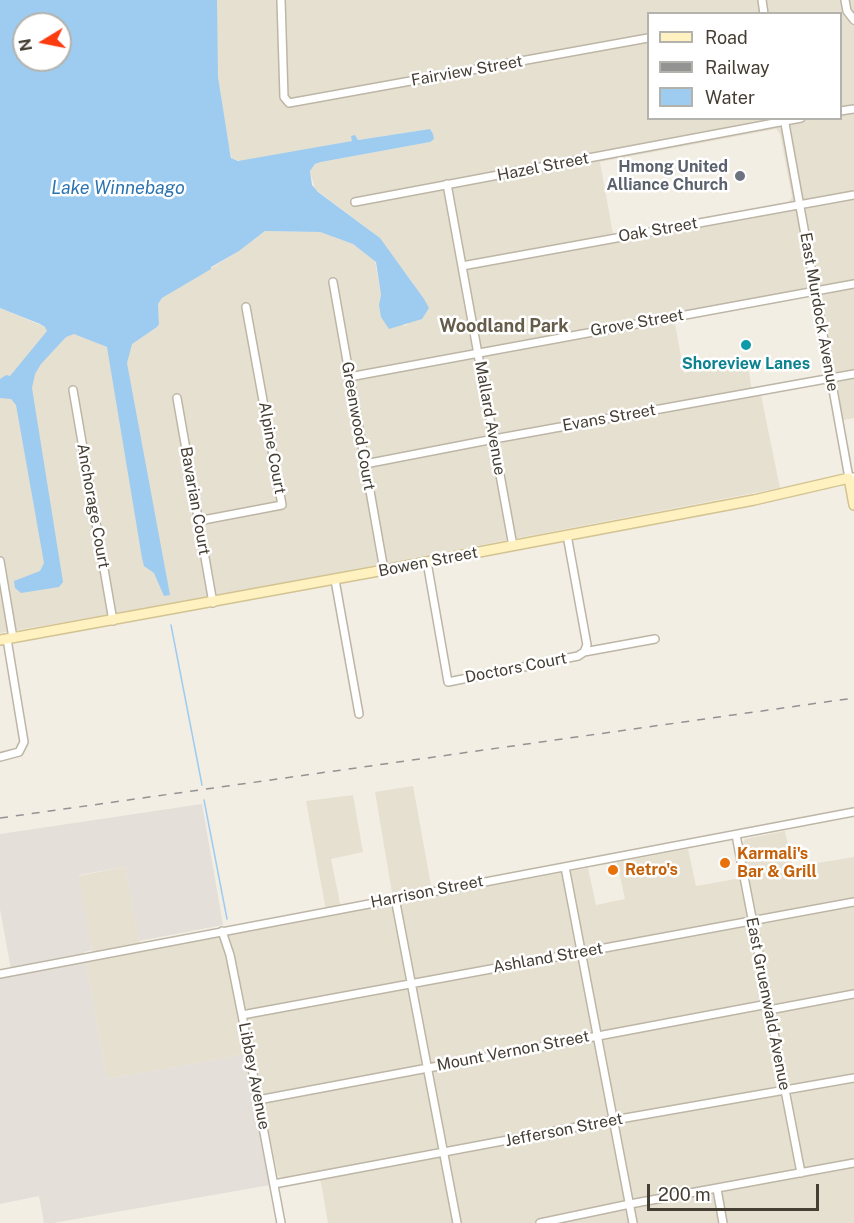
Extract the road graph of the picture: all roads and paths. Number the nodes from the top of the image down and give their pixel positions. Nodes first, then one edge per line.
1 (281, 0) edge
2 (844, 0) edge
3 (854, 20) edge
4 (647, 38) edge
5 (784, 120) edge
6 (447, 184) junction
7 (854, 195) edge
8 (355, 202) dead end
9 (800, 205) junction
10 (462, 266) junction
11 (333, 282) dead end
12 (854, 284) edge
13 (815, 291) junction
14 (246, 307) dead end
15 (478, 352) junction
16 (854, 374) edge
17 (350, 377) junction
18 (831, 378) junction
19 (73, 390) dead end
20 (177, 398) dead end
21 (494, 439) junction
22 (365, 464) junction
23 (851, 478) edge
24 (854, 505) edge
25 (198, 521) junction
26 (567, 535) junction
27 (513, 546) junction
28 (0, 561) edge
29 (427, 562) junction
30 (384, 570) junction
31 (335, 580) junction
32 (213, 603) junction
33 (112, 621) junction
34 (7, 639) edge
35 (655, 639) dead end
36 (584, 652) junction
37 (358, 714) dead end
38 (0, 757) edge
39 (854, 812) edge
40 (736, 834) junction
41 (565, 867) junction
42 (395, 898) junction
43 (854, 902) edge
44 (752, 921) junction
45 (222, 931) junction
46 (582, 951) junction
47 (0, 974) edge
48 (411, 983) junction
49 (854, 994) edge
50 (769, 1007) junction
51 (242, 1015) junction
52 (599, 1035) junction
53 (428, 1067) junction
54 (854, 1078) edge
55 (784, 1091) junction
56 (258, 1100) junction
57 (614, 1120) junction
58 (443, 1153) junction
59 (854, 1163) edge
60 (801, 1173) junction
61 (274, 1184) junction
62 (717, 1190) junction
63 (630, 1204) junction
64 (281, 1223) edge
65 (457, 1223) edge
66 (540, 1223) edge
67 (633, 1223) edge
68 (723, 1223) edge

1 - 4 street, Fairview Street
2 - 3 street
5 - 6 street, Hazel Street
5 - 9 street, East Murdock Avenue
6 - 8 street, Hazel Street
6 - 10 street, Mallard Avenue
7 - 9 street, Oak Street
9 - 10 street, Oak Street
9 - 13 street, East Murdock Avenue
10 - 15 street, Mallard Avenue
11 - 17 street, Greenwood Court
12 - 13 street, Grove Street
13 - 15 street, Grove Street
13 - 18 street, East Murdock Avenue
14 - 25 street, Alpine Court
15 - 17 street, Grove Street
15 - 21 street, Mallard Avenue
16 - 18 street, Evans Street
17 - 22 street, Greenwood Court
18 - 21 street, Evans Street
18 - 23 street, East Murdock Avenue
19 - 33 street, Anchorage Court
20 - 25 street, Bavarian Court
21 - 22 street, Evans Street
21 - 27 street, Mallard Avenue
22 - 30 street, Greenwood Court
23 - 24 main road, East Murdock Avenue
23 - 26 main road, Bowen Street
25 - 32 street, Bavarian Court
26 - 27 main road, Bowen Street
26 - 36 street, Doctors Court
27 - 29 main road, Bowen Street
28 - 34 street
29 - 30 main road, Bowen Street
29 - 36 street, Doctors Court
30 - 31 main road, Bowen Street
31 - 32 main road, Bowen Street
31 - 37 street
32 - 33 main road, Bowen Street
33 - 34 main road, Bowen Street
34 - 38 street
35 - 36 street
39 - 40 street, Harrison Street
40 - 41 street, Harrison Street
40 - 44 street, East Gruenwald Avenue
41 - 42 street, Harrison Street
41 - 46 street
42 - 45 street, Harrison Street
42 - 48 street
43 - 44 street, Ashland Street
44 - 46 street, Ashland Street
44 - 50 street, East Gruenwald Avenue
45 - 47 street, Harrison Street
45 - 51 street, Libbey Avenue
46 - 48 street, Ashland Street
46 - 52 street
48 - 51 street, Ashland Street
48 - 53 street
49 - 50 street, Mount Vernon Street
50 - 52 street, Mount Vernon Street
50 - 55 street, East Gruenwald Avenue
51 - 56 street, Libbey Avenue
52 - 53 street, Mount Vernon Street
52 - 57 street
53 - 56 street, Mount Vernon Street
53 - 58 street
54 - 55 street, Jefferson Street
55 - 57 street, Jefferson Street
55 - 60 street, East Gruenwald Avenue
56 - 61 street, Libbey Avenue
57 - 58 street, Jefferson Street
57 - 63 street
58 - 61 street, Jefferson Street
58 - 65 street
59 - 60 street
60 - 62 street
61 - 64 street, Libbey Avenue
62 - 63 street
62 - 68 street
63 - 66 street
63 - 67 street

